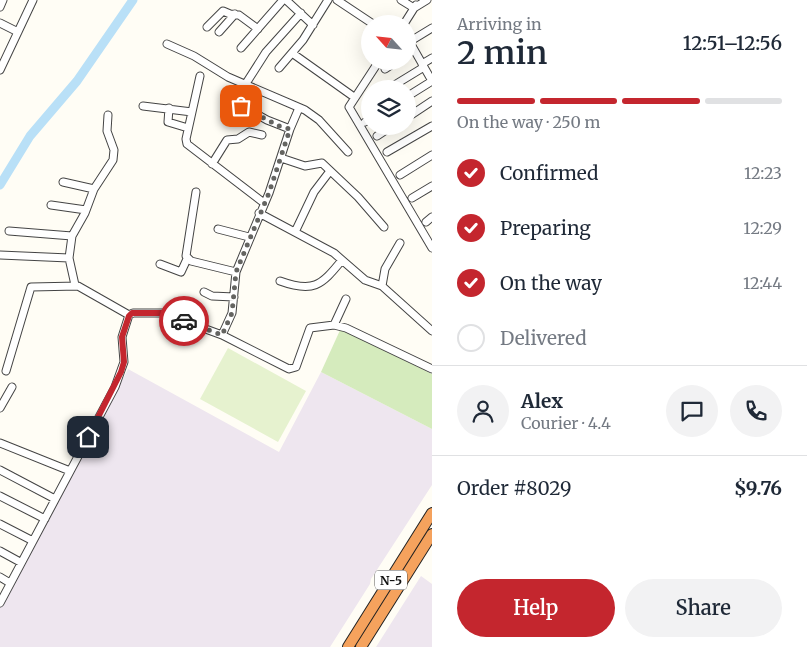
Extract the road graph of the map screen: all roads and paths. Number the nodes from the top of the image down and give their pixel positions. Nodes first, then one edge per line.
1 (4, 0) edge
2 (33, 0) edge
3 (285, 0) edge
4 (328, 0) edge
5 (337, 0) edge
6 (401, 0) edge
7 (420, 0) edge
8 (427, 0) edge
9 (0, 8) edge
10 (414, 8) junction
11 (301, 13) junction
12 (235, 14) junction
13 (410, 15) edge
14 (361, 16) edge
15 (0, 24) edge
16 (313, 26) junction
17 (207, 27) dead end
18 (432, 28) edge
19 (258, 29) junction
20 (18, 32) junction
21 (219, 32) dead end
22 (416, 37) edge
23 (167, 44) dead end
24 (241, 48) dead end
25 (292, 53) junction
26 (416, 57) edge
27 (432, 58) edge
28 (423, 65) junction
29 (279, 68) dead end
30 (0, 70) edge
31 (373, 70) edge
32 (200, 76) dead end
33 (401, 80) edge
34 (432, 81) edge
35 (245, 85) junction
36 (416, 91) edge
37 (354, 97) junction
38 (228, 98) dead end
39 (432, 101) edge
40 (143, 106) dead end
41 (169, 108) junction
42 (299, 108) junction
43 (416, 111) edge
44 (192, 112) junction
45 (108, 115) dead end
46 (432, 126) edge
47 (188, 128) junction
48 (290, 129) junction
49 (262, 135) dead end
50 (348, 152) dead end
51 (387, 152) dead end
52 (432, 155) edge
53 (281, 158) junction
54 (212, 164) junction
55 (330, 171) junction
56 (400, 175) dead end
57 (63, 182) dead end
58 (432, 186) edge
59 (94, 189) junction
60 (196, 192) dead end
61 (412, 198) dead end
62 (264, 203) junction
63 (51, 205) dead end
64 (86, 210) junction
65 (259, 213) junction
66 (384, 227) dead end
67 (218, 229) dead end
68 (9, 231) dead end
69 (295, 232) junction
70 (72, 236) junction
71 (249, 238) junction
72 (400, 243) dead end
73 (432, 248) edge
74 (0, 255) edge
75 (70, 258) junction
76 (187, 259) junction
77 (342, 260) junction
78 (160, 264) dead end
79 (236, 272) junction
80 (280, 282) dead end
81 (75, 285) junction
82 (382, 286) junction
83 (204, 292) dead end
84 (234, 297) junction
85 (346, 299) dead end
86 (129, 316) junction
87 (334, 325) junction
88 (432, 330) edge
89 (222, 335) junction
90 (432, 370) edge
91 (6, 371) dead end
92 (12, 387) dead end
93 (0, 408) edge
94 (0, 443) edge
95 (0, 470) edge
96 (70, 471) junction
97 (0, 496) edge
98 (55, 499) junction
99 (432, 513) edge
100 (44, 519) junction
101 (0, 524) edge
102 (432, 534) edge
103 (33, 541) junction
104 (0, 551) edge
105 (20, 562) junction
106 (0, 577) edge
107 (10, 583) junction
108 (0, 603) edge
109 (348, 647) edge
110 (361, 647) edge

1 - 9 street
2 - 20 street
3 - 11 street
3 - 19 street
4 - 16 street
5 - 14 street
6 - 10 street
7 - 10 street
8 - 10 street
10 - 13 street
11 - 16 street
11 - 35 street
12 - 17 street
12 - 19 street
12 - 21 street
15 - 20 street
16 - 25 street
18 - 22 street
19 - 24 street
20 - 30 street
23 - 35 street
25 - 29 street
25 - 37 street
26 - 28 street
27 - 28 street
28 - 33 street
28 - 34 street
31 - 37 street
32 - 44 street
34 - 36 street
35 - 42 street
37 - 73 street
38 - 48 street
39 - 43 street
40 - 41 street
41 - 44 street
41 - 47 street
42 - 48 street
42 - 50 street
44 - 47 street
45 - 59 street
46 - 51 street
47 - 54 street
48 - 53 street
49 - 54 street
52 - 56 street
53 - 55 street
53 - 62 street
54 - 62 street
55 - 66 street
55 - 69 street
57 - 59 street
58 - 61 street
59 - 64 street
60 - 76 street
62 - 65 street
63 - 64 street
64 - 70 street
65 - 69 street
65 - 71 street
67 - 71 street
68 - 70 street
69 - 77 street
70 - 75 street
71 - 79 street
72 - 82 street
74 - 75 street
75 - 81 street
76 - 78 street
76 - 79 street
77 - 80 street
77 - 82 street
79 - 84 street
81 - 86 street
81 - 91 street
82 - 88 street
83 - 84 street
84 - 89 street
85 - 87 street
86 - 89 street
86 - 96 street
87 - 89 street
87 - 90 street
92 - 93 street
94 - 96 street
95 - 98 street
96 - 98 street
97 - 100 street
98 - 100 street
99 - 109 highway, N-5
100 - 103 street
101 - 103 street
102 - 110 highway, N-5
103 - 105 street
104 - 105 street
105 - 107 street
106 - 107 street
107 - 108 street

